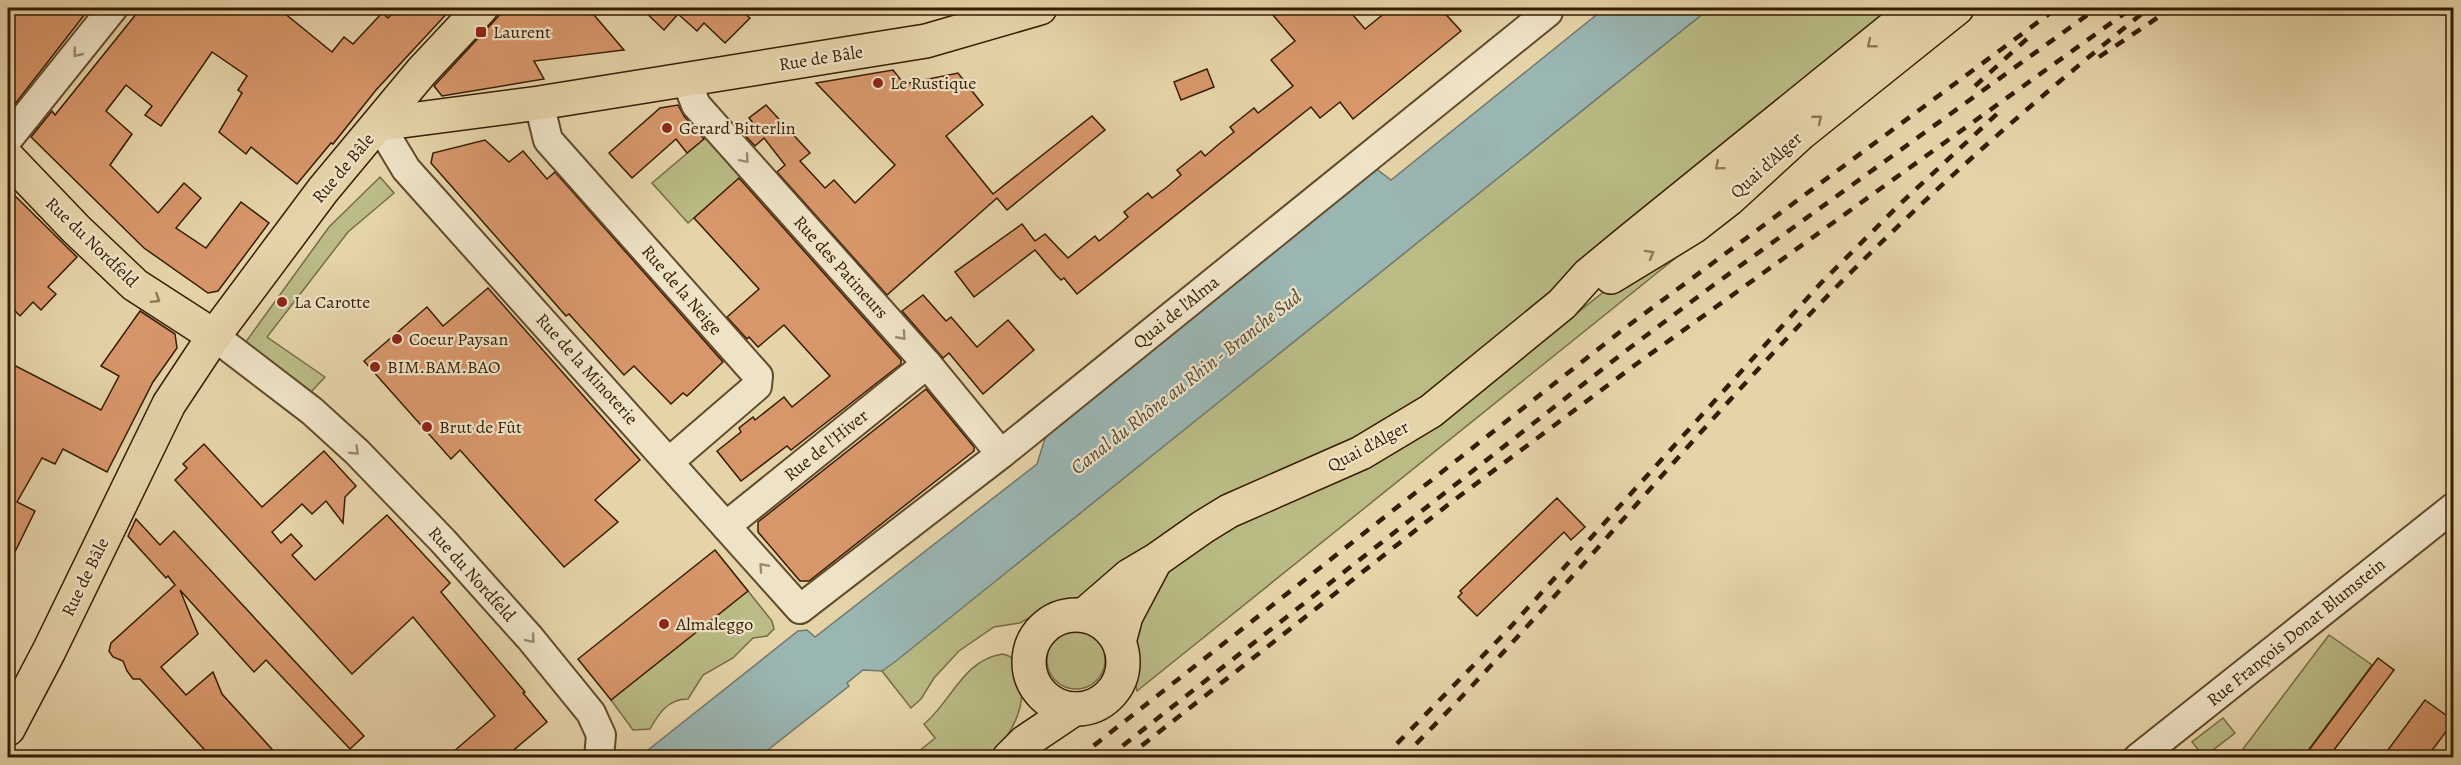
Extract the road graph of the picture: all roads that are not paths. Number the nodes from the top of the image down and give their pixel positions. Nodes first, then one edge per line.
1 (114, 8) edge
2 (481, 8) edge
3 (1040, 8) edge
4 (1917, 8) edge
5 (1957, 8) edge
6 (1548, 12) dead end
7 (686, 79) junction
8 (539, 103) junction
9 (379, 124) junction
10 (8, 139) edge
11 (8, 158) edge
12 (1562, 304) junction
13 (214, 336) junction
14 (927, 364) junction
15 (1001, 454) junction
16 (670, 461) junction
17 (2454, 507) edge
18 (726, 526) junction
19 (1156, 560) junction
20 (800, 609) joint
21 (1084, 615) junction
22 (1119, 642) junction
23 (1035, 685) junction
24 (1074, 709) junction
25 (8, 729) edge
26 (1017, 750) edge
27 (599, 758) edge
28 (2138, 758) edge

1 -> 10 street
2 - 9 main road
3 - 7 main road, Rue de Bâle
4 -> 12 main road, Quai d'Alger
12 -> 5 main road, Quai d'Alger
6 - 15 street, Quai de l'Alma
7 - 8 main road, Rue de Bâle
7 -> 14 street, Rue des Patineurs
8 - 9 main road, Rue de Bâle
8 - 16 street, Rue de la Neige
9 - 13 main road, Rue de Bâle
9 - 16 street, Rue de la Minoterie
11 -> 13 main road, Rue du Nordfeld
12 - 19 main road, Quai d'Alger
13 - 25 main road, Rue de Bâle
13 -> 27 street, Rue du Nordfeld
14 - 15 street, Rue des Patineurs
14 - 18 street, Rue de l'Hiver
15 - 20 street, Quai de l'Alma
16 - 18 street, Rue de la Minoterie
17 - 28 street, Rue François Donat Blumstein
20 -> 18 street, Rue de la Minoterie
19 - 21 main road, Quai d'Alger
19 - 22 main road, Quai d'Alger
21 - 22 main road
21 - 23 main road, Quai d'Alger
22 - 24 main road, Quai d'Alger
23 - 24 main road
23 - 26 main road, Quai d'Alger
24 - 26 main road, Quai d'Alger

